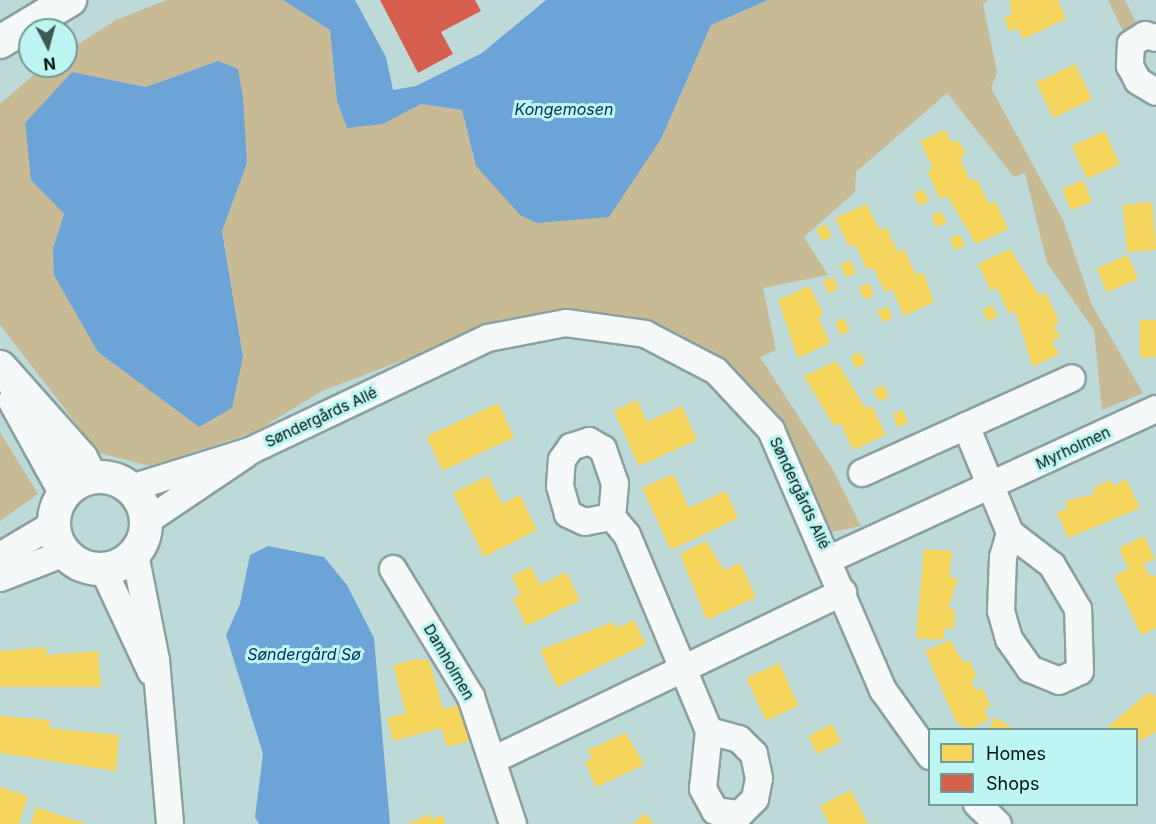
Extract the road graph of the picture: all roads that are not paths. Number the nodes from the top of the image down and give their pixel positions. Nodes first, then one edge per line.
1 (70, 0) edge
2 (1156, 38) edge
3 (0, 42) edge
4 (1156, 92) edge
5 (0, 367) edge
6 (0, 374) edge
7 (1072, 378) dead end
8 (1156, 409) edge
9 (966, 426) junction
10 (250, 451) junction
11 (862, 473) dead end
12 (78, 484) junction
13 (131, 488) junction
14 (990, 488) junction
15 (612, 517) dead end
16 (147, 521) junction
17 (54, 524) junction
18 (1010, 533) junction
19 (65, 553) junction
20 (135, 554) junction
21 (0, 556) edge
22 (830, 559) junction
23 (103, 569) junction
24 (393, 570) dead end
25 (0, 578) edge
26 (843, 592) junction
27 (685, 667) junction
28 (155, 677) junction
29 (709, 731) dead end
30 (928, 753) edge
31 (495, 759) junction
32 (979, 806) edge
33 (170, 824) edge
34 (513, 824) edge
35 (998, 824) edge

1 - 3 street
2 - 4 street
5 - 12 street
6 - 12 street
7 - 9 street
8 - 14 street, Myrholmen
9 - 11 street
9 - 14 street
10 - 13 street, Søndergårds Allé
10 - 16 street, Søndergårds Allé
10 - 22 street, Søndergårds Allé
12 - 13 street
12 - 17 street
13 - 16 street
14 - 18 street
14 - 22 street, Myrholmen
15 - 27 street
16 - 20 street
17 - 19 street
17 - 21 street
18 - 18 street
19 - 23 street
19 - 25 street
20 - 23 street
20 - 28 street
22 - 26 street, Søndergårds Allé
23 - 28 street
24 - 31 street, Damholmen
26 - 27 street
26 - 30 street, Søndergårds Allé
27 - 29 street
27 - 31 street
28 - 33 street
31 - 34 street, Damholmen
32 - 35 street

